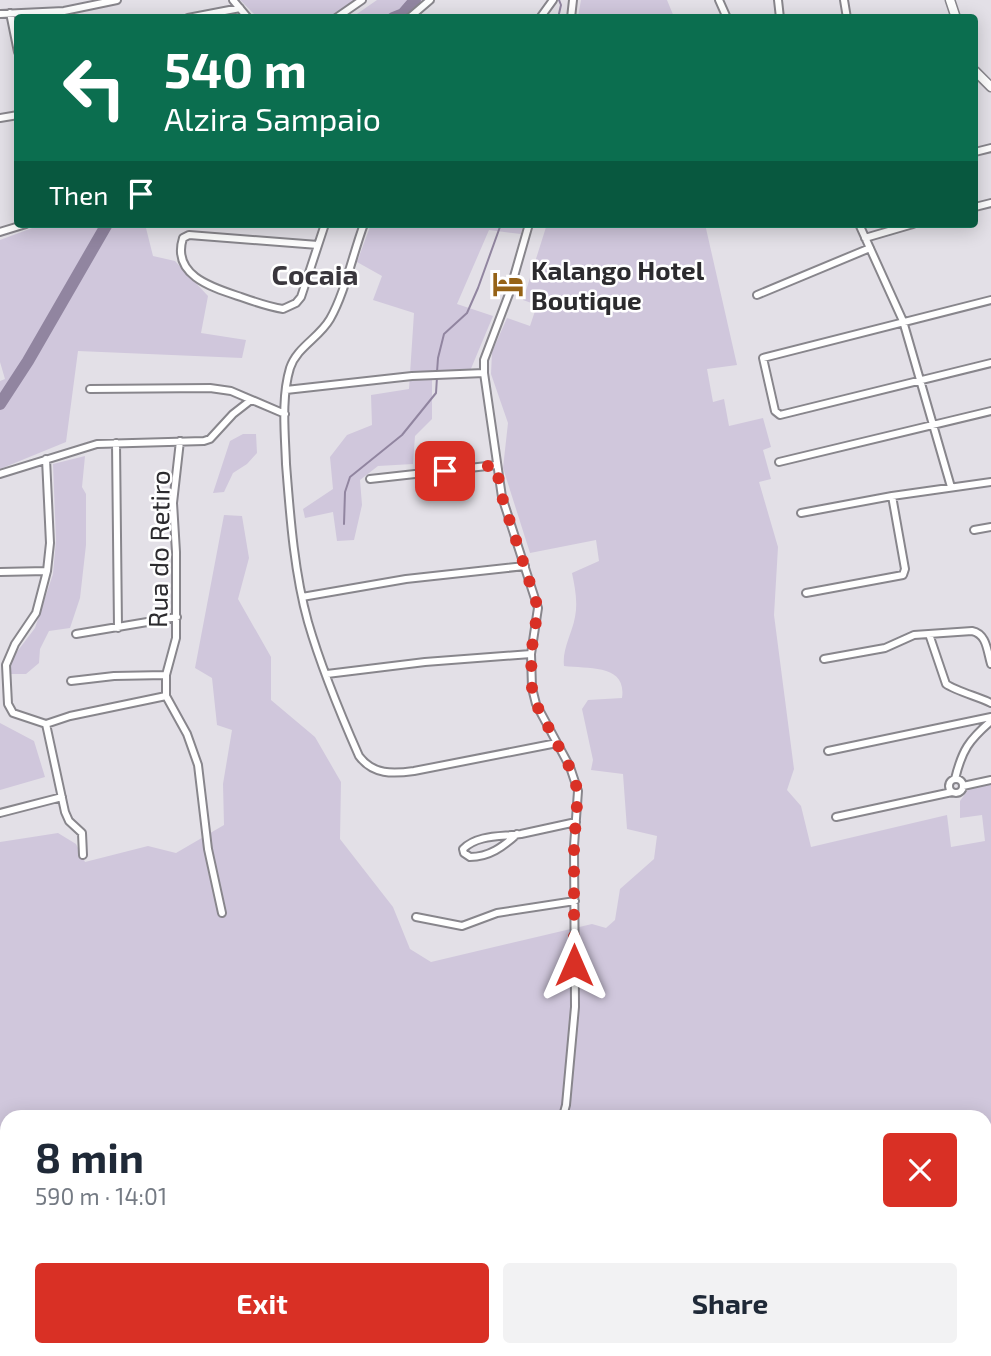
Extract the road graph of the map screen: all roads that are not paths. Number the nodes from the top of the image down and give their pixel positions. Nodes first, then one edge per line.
1 (117, 0) edge
2 (233, 0) edge
3 (362, 0) edge
4 (430, 0) edge
5 (240, 8) junction
6 (10, 13) junction
7 (0, 14) edge
8 (64, 14) edge
9 (209, 14) edge
10 (245, 14) edge
11 (342, 14) edge
12 (414, 14) edge
13 (14, 32) edge
14 (978, 75) edge
15 (991, 87) edge
16 (324, 228) edge
17 (363, 228) edge
18 (528, 228) edge
19 (861, 228) edge
20 (898, 228) edge
21 (865, 237) junction
22 (318, 245) junction
23 (870, 248) junction
24 (757, 295) dead end
25 (991, 300) edge
26 (903, 321) junction
27 (991, 363) edge
28 (484, 373) junction
29 (920, 381) junction
30 (90, 390) dead end
31 (286, 390) junction
32 (251, 400) junction
33 (991, 411) edge
34 (285, 414) junction
35 (933, 424) junction
36 (180, 441) junction
37 (116, 443) junction
38 (46, 459) junction
39 (779, 462) dead end
40 (496, 465) junction
41 (0, 474) edge
42 (370, 480) dead end
43 (991, 482) edge
44 (951, 487) junction
45 (892, 496) junction
46 (801, 513) dead end
47 (991, 527) edge
48 (974, 530) dead end
49 (525, 566) junction
50 (47, 571) junction
51 (0, 572) edge
52 (806, 593) dead end
53 (303, 597) junction
54 (177, 617) junction
55 (118, 628) junction
56 (76, 634) dead end
57 (929, 634) junction
58 (531, 654) junction
59 (824, 659) dead end
60 (991, 664) edge
61 (327, 674) junction
62 (166, 675) junction
63 (71, 681) dead end
64 (166, 696) junction
65 (991, 703) edge
66 (991, 719) edge
67 (46, 724) junction
68 (556, 743) junction
69 (828, 751) dead end
70 (955, 779) junction
71 (991, 780) edge
72 (963, 786) junction
73 (952, 792) junction
74 (62, 797) junction
75 (0, 813) edge
76 (836, 817) dead end
77 (576, 822) junction
78 (517, 834) junction
79 (83, 855) dead end
80 (575, 901) junction
81 (222, 913) dead end
82 (416, 917) dead end
83 (565, 1110) edge

1 - 8 street
2 - 5 street
3 - 11 street
4 - 12 street
5 - 9 street
5 - 10 street
6 - 7 street
6 - 8 street
6 - 13 street
14 - 15 main road
16 - 22 street
17 - 31 street
18 - 28 street
19 - 21 street
20 - 21 street
21 - 23 street
22 - 22 street
23 - 24 street
23 - 26 street
25 - 26 street
26 - 29 street
26 - 29 street
27 - 29 street
28 - 31 street
28 - 40 street
29 - 35 street
30 - 32 street
31 - 34 street
32 - 34 street
32 - 36 street
33 - 35 street
34 - 53 street
35 - 39 street
35 - 44 street
36 - 37 street
36 - 54 street, Rua do Retiro
37 - 38 street
37 - 55 street
38 - 41 street
38 - 50 street
40 - 42 street
40 - 49 street
43 - 44 street
44 - 45 street
45 - 46 street
45 - 52 street
47 - 48 street
49 - 53 street
49 - 58 street
50 - 51 street
50 - 67 street
53 - 61 street
54 - 55 street
54 - 62 street, Rua do Retiro
55 - 56 street
57 - 59 street
57 - 60 street
57 - 65 street
58 - 61 street
58 - 68 street
61 - 68 street
62 - 63 street
62 - 64 street, Rua do Retiro
64 - 67 street
64 - 81 street, Rua do Retiro
66 - 69 street
66 - 70 street
67 - 74 street
68 - 77 street
70 - 72 street
70 - 73 street
71 - 72 street
72 - 73 street
73 - 76 street
74 - 75 street
74 - 79 street
77 - 78 street
77 - 80 street
78 - 78 street
80 - 82 street
80 - 83 street

